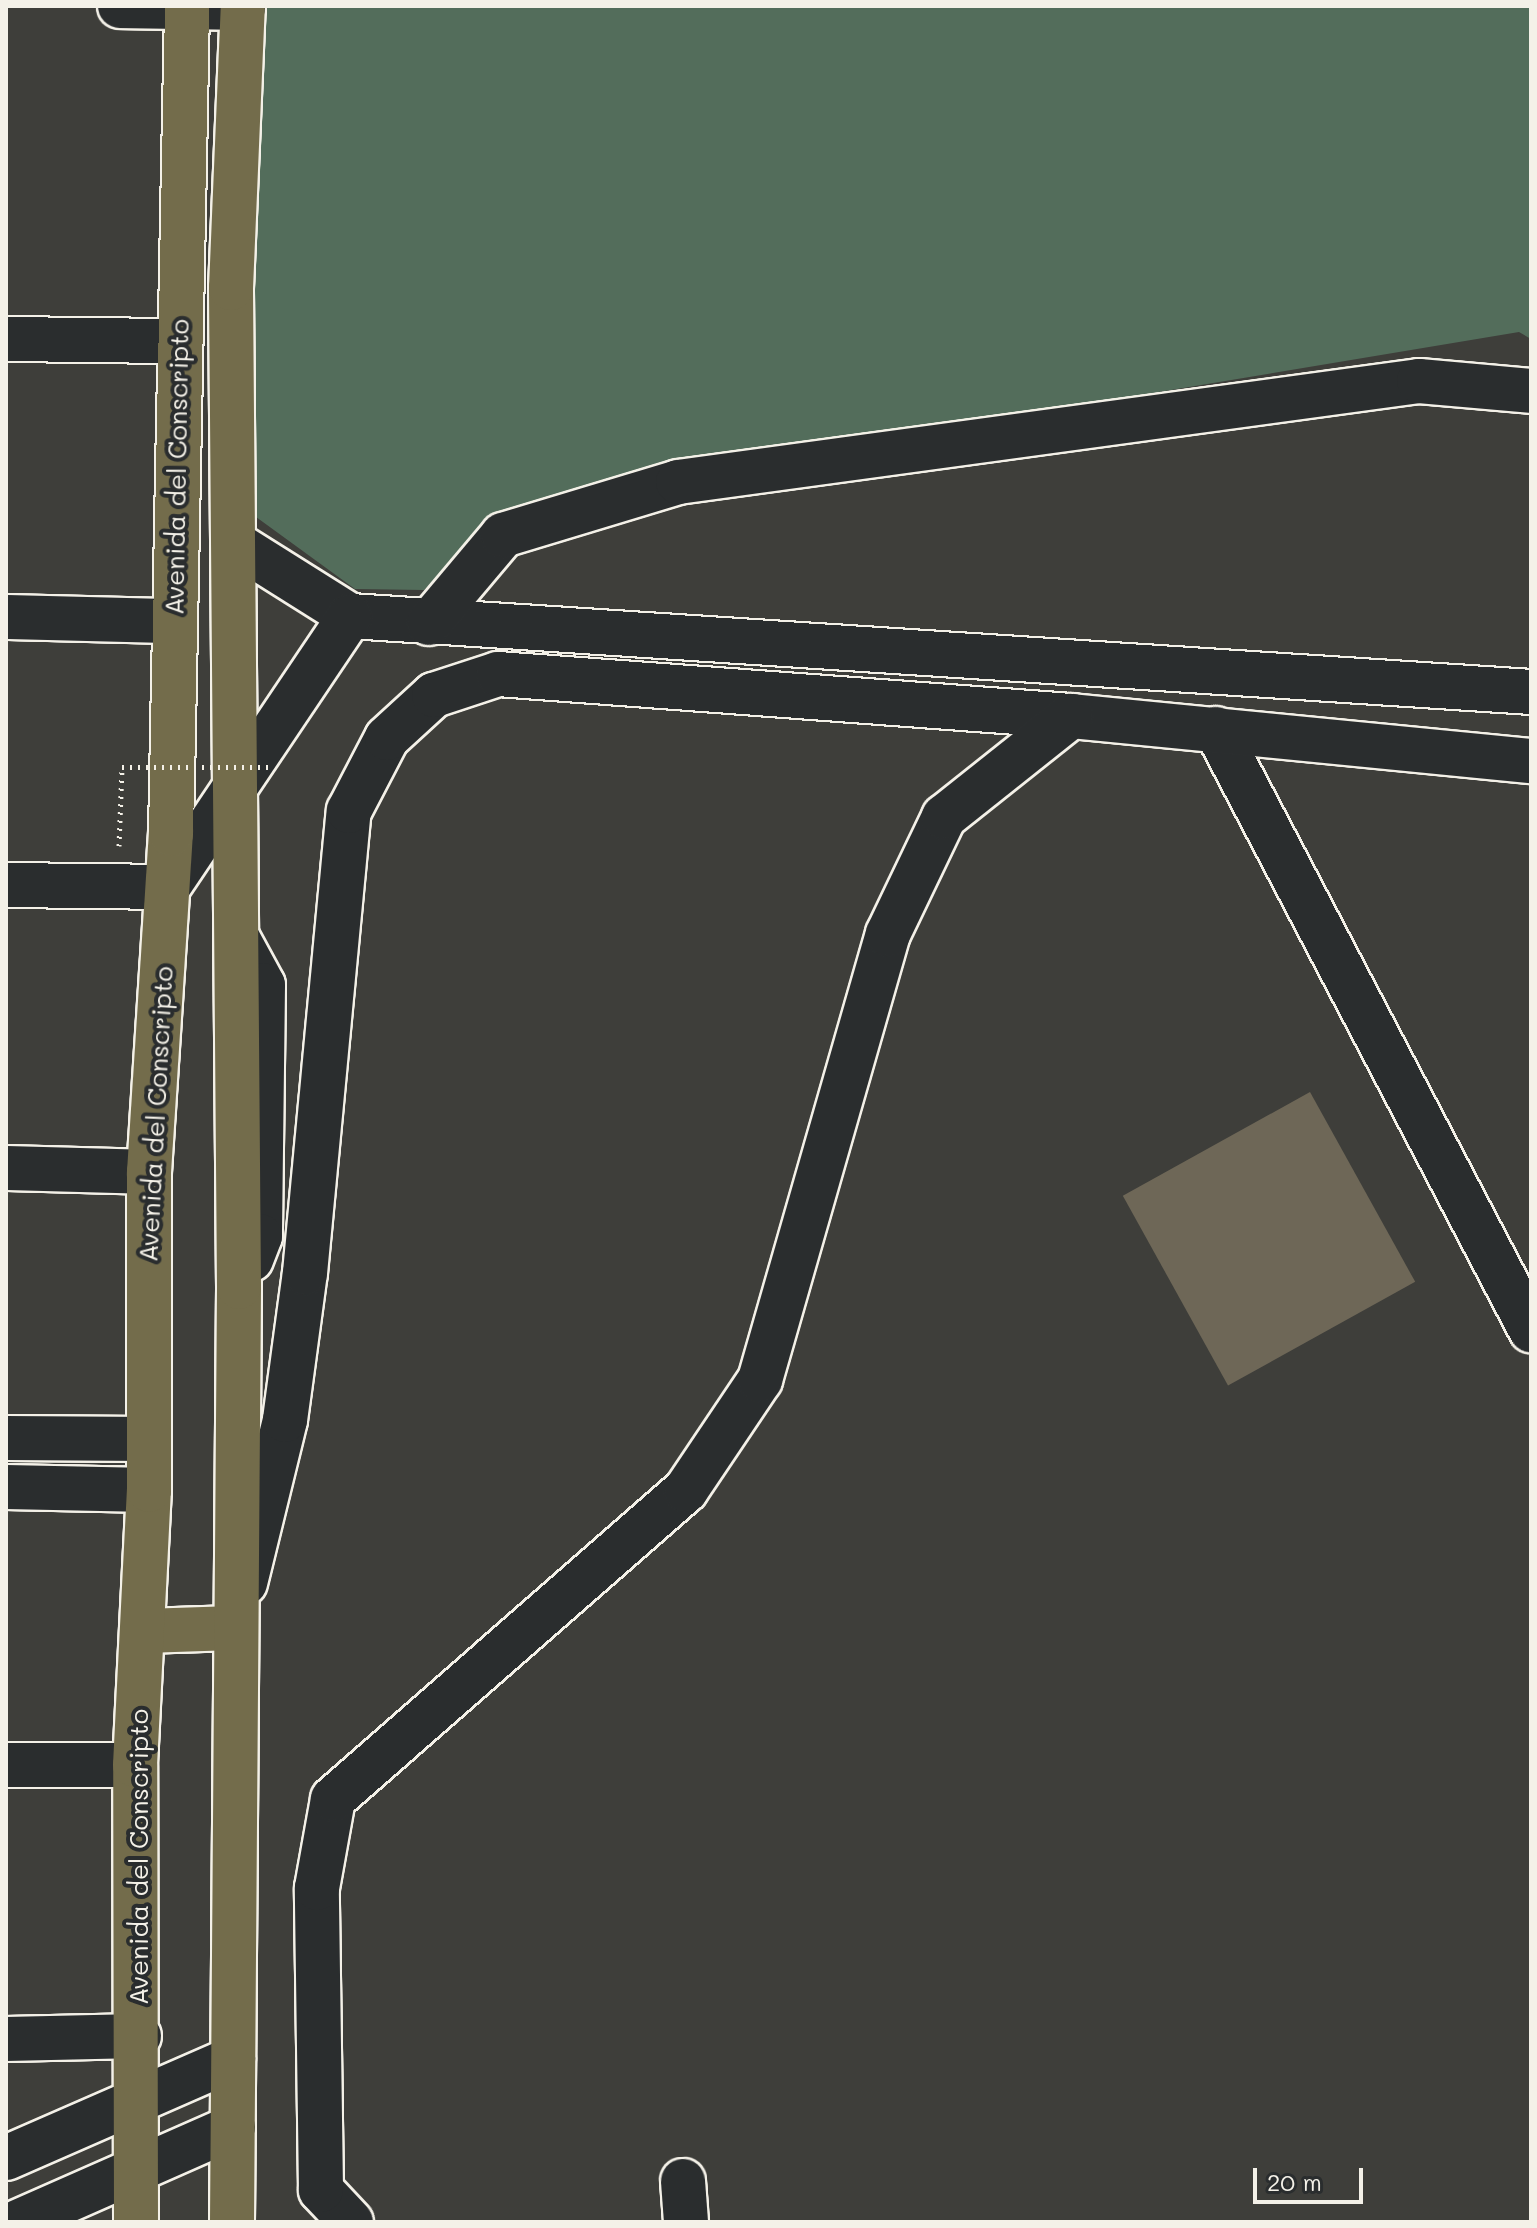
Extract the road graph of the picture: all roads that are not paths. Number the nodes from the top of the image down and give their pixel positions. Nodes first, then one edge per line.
1 (120, 6) edge
2 (187, 6) edge
3 (243, 7) edge
4 (6, 339) edge
5 (180, 341) junction
6 (1531, 391) edge
7 (234, 543) junction
8 (350, 616) junction
9 (6, 617) edge
10 (174, 621) junction
11 (429, 623) junction
12 (1531, 692) edge
13 (1071, 716) junction
14 (1216, 729) junction
15 (1531, 761) edge
16 (252, 773) junction
17 (6, 885) edge
18 (168, 887) junction
19 (6, 1168) edge
20 (149, 1172) junction
21 (1531, 1330) edge
22 (6, 1438) edge
23 (149, 1439) junction
24 (6, 1487) edge
25 (149, 1490) junction
26 (234, 1628) junction
27 (144, 1631) junction
28 (6, 1765) edge
29 (135, 1765) junction
30 (139, 2036) junction
31 (6, 2039) edge
32 (233, 2059) junction
33 (139, 2097) junction
34 (233, 2127) junction
35 (6, 2158) edge
36 (137, 2168) junction
37 (18, 2222) edge
38 (136, 2222) edge
39 (232, 2222) edge
40 (351, 2222) edge

1 - 2 street
2 - 3 street
2 - 5 main road, Avenida del Conscripto
3 - 7 main road, Avenida del Conscripto
4 - 5 street
5 - 10 main road, Avenida del Conscripto
6 - 11 street
7 - 8 street
7 - 16 main road, Avenida del Conscripto
8 - 11 street
8 - 16 street
9 - 10 street
10 - 18 main road, Avenida del Conscripto
11 - 12 street
13 - 14 street
13 - 26 street
13 - 40 street
14 - 15 street
14 - 21 street
16 - 18 street
16 - 26 main road, Avenida del Conscripto
17 - 18 street
18 - 20 main road, Avenida del Conscripto
19 - 20 street
20 - 23 main road, Avenida del Conscripto
22 - 23 street
23 - 25 main road, Avenida del Conscripto
24 - 25 street
25 - 27 main road, Avenida del Conscripto
26 - 27 main road
26 - 32 main road, Avenida del Conscripto
27 - 29 main road, Avenida del Conscripto
28 - 29 street
29 - 30 main road, Avenida del Conscripto
30 - 31 street
30 - 33 main road, Avenida del Conscripto
32 - 33 street
32 - 34 main road, Avenida del Conscripto
33 - 35 street
33 - 36 main road, Avenida del Conscripto
34 - 36 street
34 - 39 main road, Avenida del Conscripto
36 - 37 street
36 - 38 main road, Avenida del Conscripto

